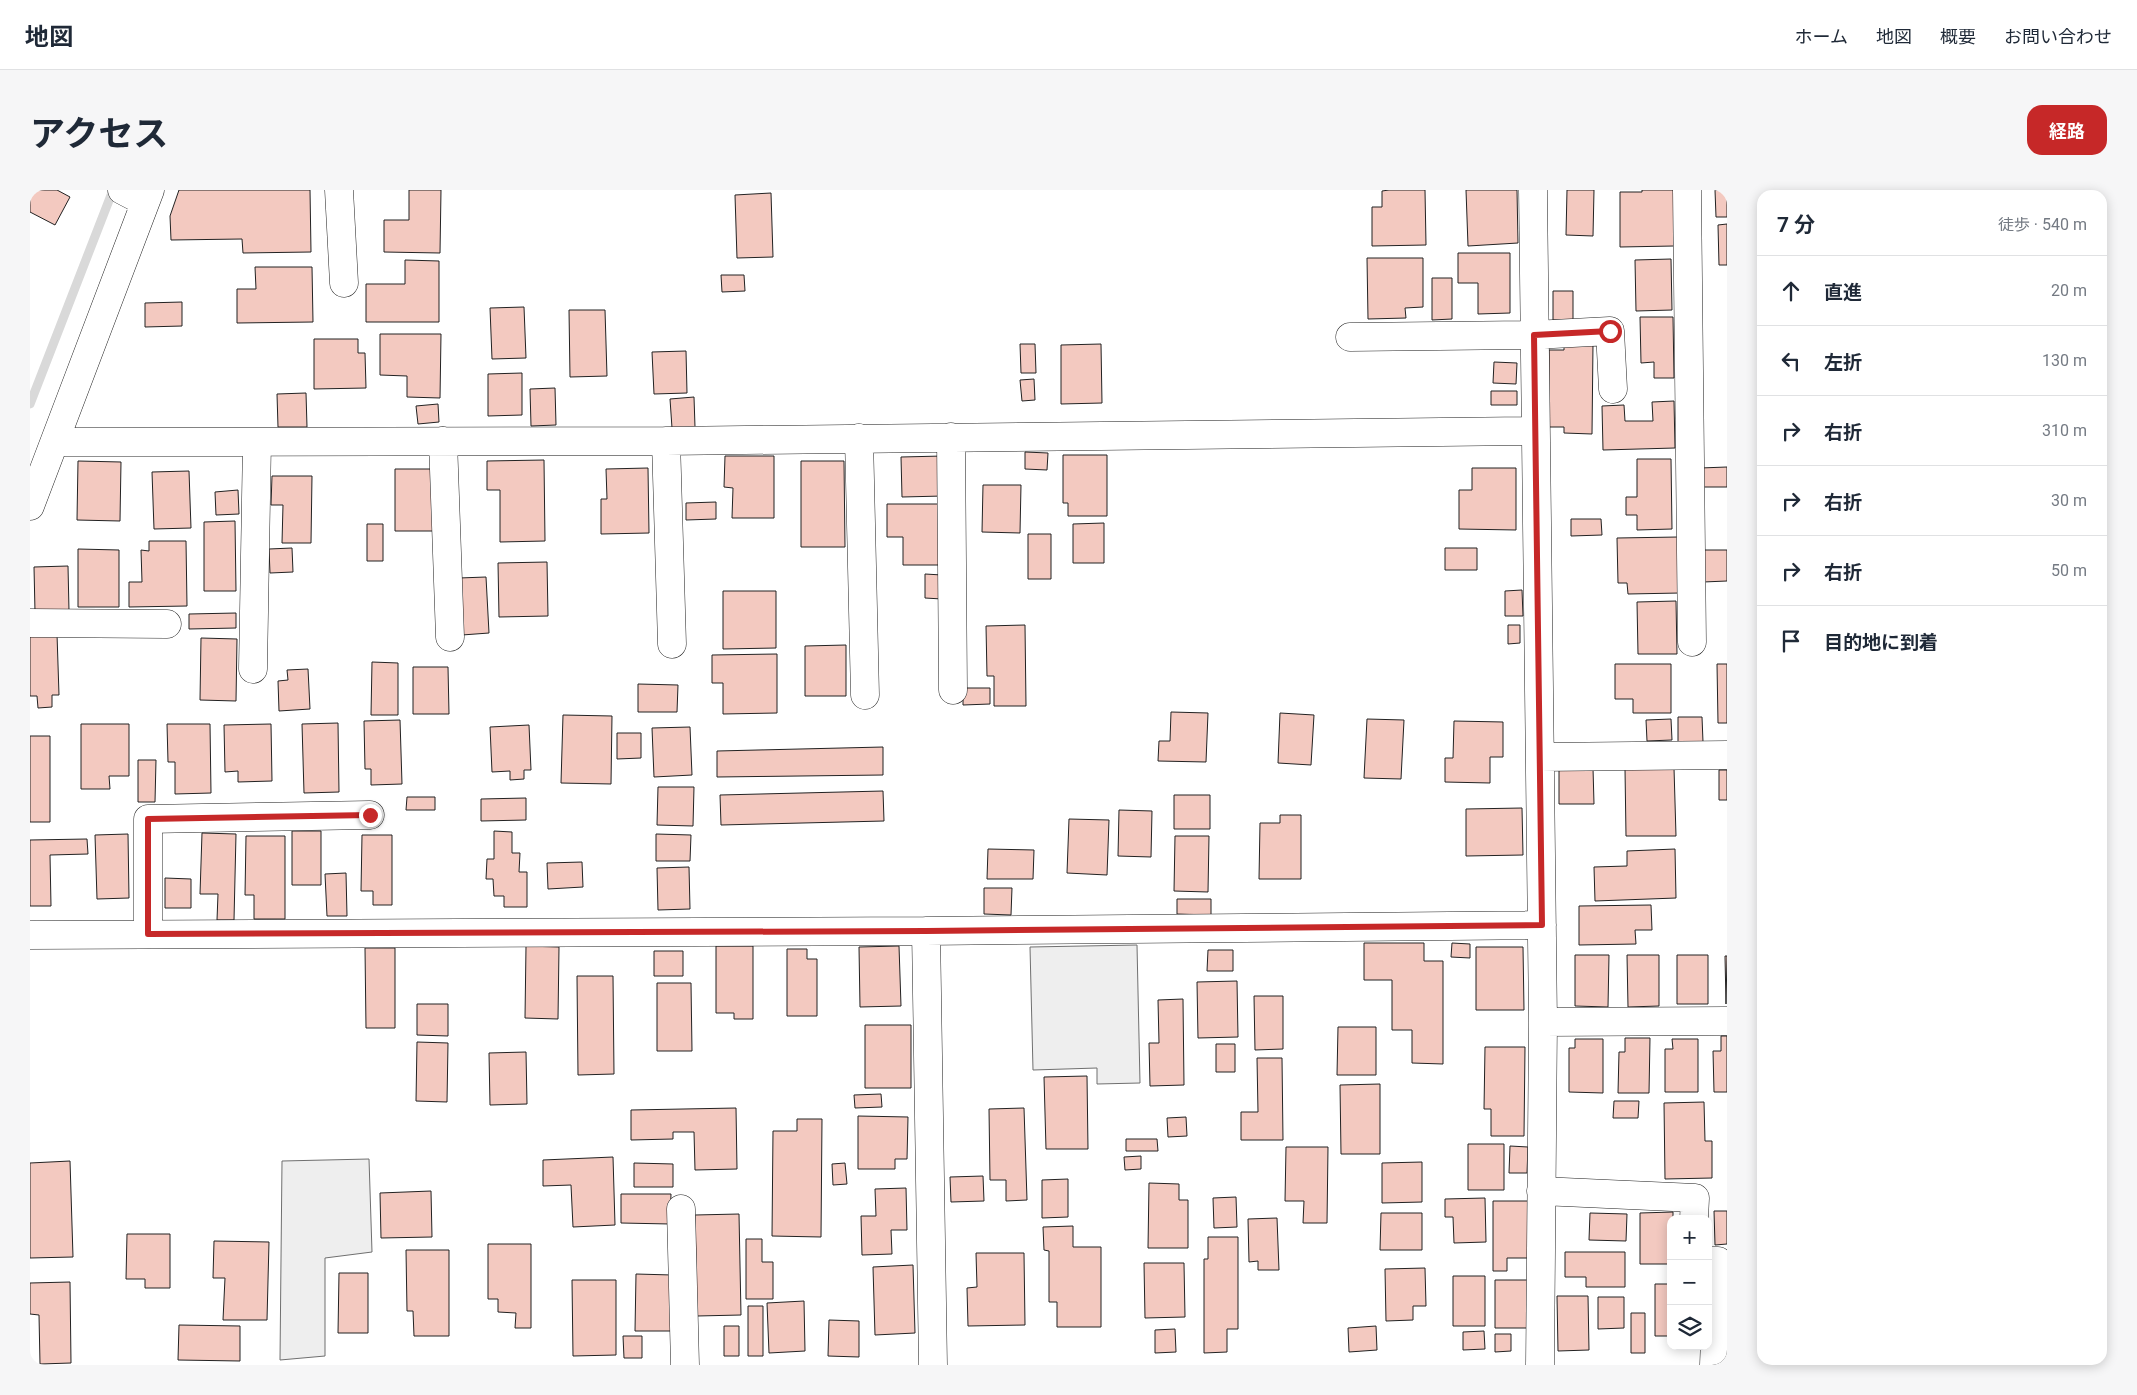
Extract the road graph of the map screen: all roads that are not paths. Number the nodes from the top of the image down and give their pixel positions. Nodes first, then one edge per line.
1 (340, 190) edge
2 (1533, 190) edge
3 (1687, 190) edge
4 (135, 193) edge
5 (344, 283) dead end
6 (1534, 335) junction
7 (1350, 337) dead end
8 (1613, 389) dead end
9 (1534, 430) junction
10 (951, 437) junction
11 (859, 438) junction
12 (442, 441) junction
13 (666, 441) junction
14 (55, 442) junction
15 (257, 442) junction
16 (30, 506) edge
17 (30, 623) edge
18 (167, 624) dead end
19 (450, 637) dead end
20 (1692, 642) dead end
21 (672, 644) dead end
22 (253, 669) dead end
23 (953, 690) dead end
24 (865, 695) dead end
25 (1727, 755) edge
26 (1541, 756) junction
27 (370, 815) dead end
28 (1542, 925) junction
29 (926, 931) junction
30 (148, 934) junction
31 (30, 935) edge
32 (1727, 1020) edge
33 (1543, 1022) junction
34 (1541, 1191) junction
35 (682, 1209) dead end
36 (1694, 1215) edge
37 (1712, 1261) edge
38 (685, 1365) edge
39 (933, 1365) edge
40 (1540, 1365) edge
41 (1714, 1365) edge

1 - 5 street
2 - 6 street
3 - 20 street
4 - 14 street
6 - 7 street
6 - 8 street
6 - 9 street
9 - 10 street
9 - 26 street
10 - 11 street
10 - 23 street
11 - 13 street
11 - 24 street
12 - 13 street
12 - 15 street
12 - 19 street
13 - 21 street
14 - 15 street
14 - 16 street
15 - 22 street
17 - 18 street
25 - 26 street
26 - 28 street
27 - 30 street
28 - 29 street
28 - 33 street
29 - 30 street
29 - 39 street
30 - 31 street
32 - 33 street
33 - 34 street
34 - 36 street
34 - 40 street
35 - 38 street
37 - 41 street

